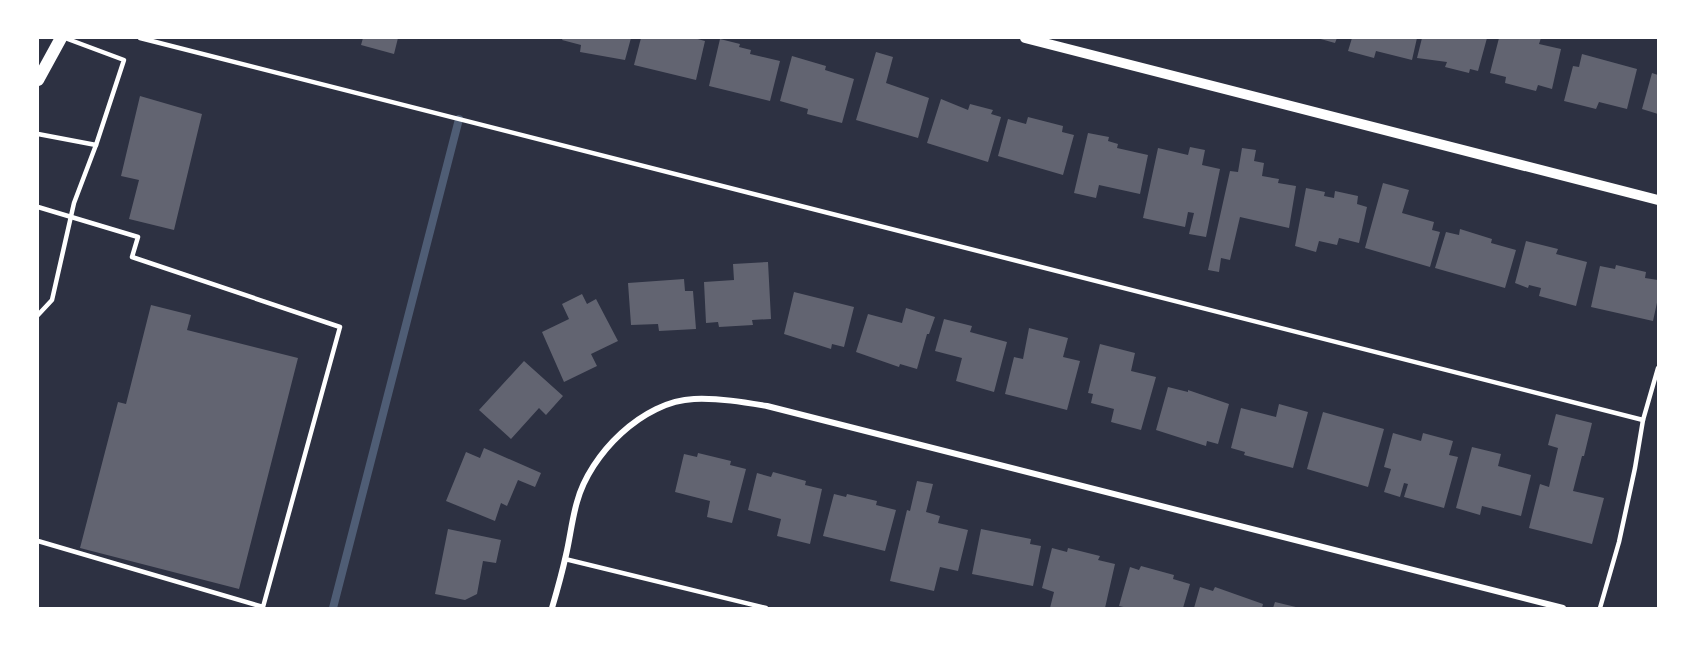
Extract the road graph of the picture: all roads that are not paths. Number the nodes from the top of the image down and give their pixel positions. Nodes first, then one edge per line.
1 (63, 38) edge
2 (140, 38) edge
3 (1025, 38) edge
4 (38, 80) edge
5 (38, 134) edge
6 (96, 145) junction
7 (1659, 200) edge
8 (38, 207) edge
9 (71, 218) junction
10 (38, 315) edge
11 (1659, 368) edge
12 (1643, 420) junction
13 (38, 541) edge
14 (565, 559) junction
15 (263, 608) edge
16 (552, 609) edge
17 (766, 609) edge
18 (1563, 609) edge
19 (1600, 609) edge

1 - 4 main road
1 - 6 lane
2 - 12 lane
3 - 7 street
5 - 6 lane
6 - 9 lane
8 - 9 lane
9 - 10 lane
9 - 15 lane
11 - 12 lane
12 - 19 lane
13 - 15 lane
14 - 16 street
14 - 17 lane
14 - 18 street

